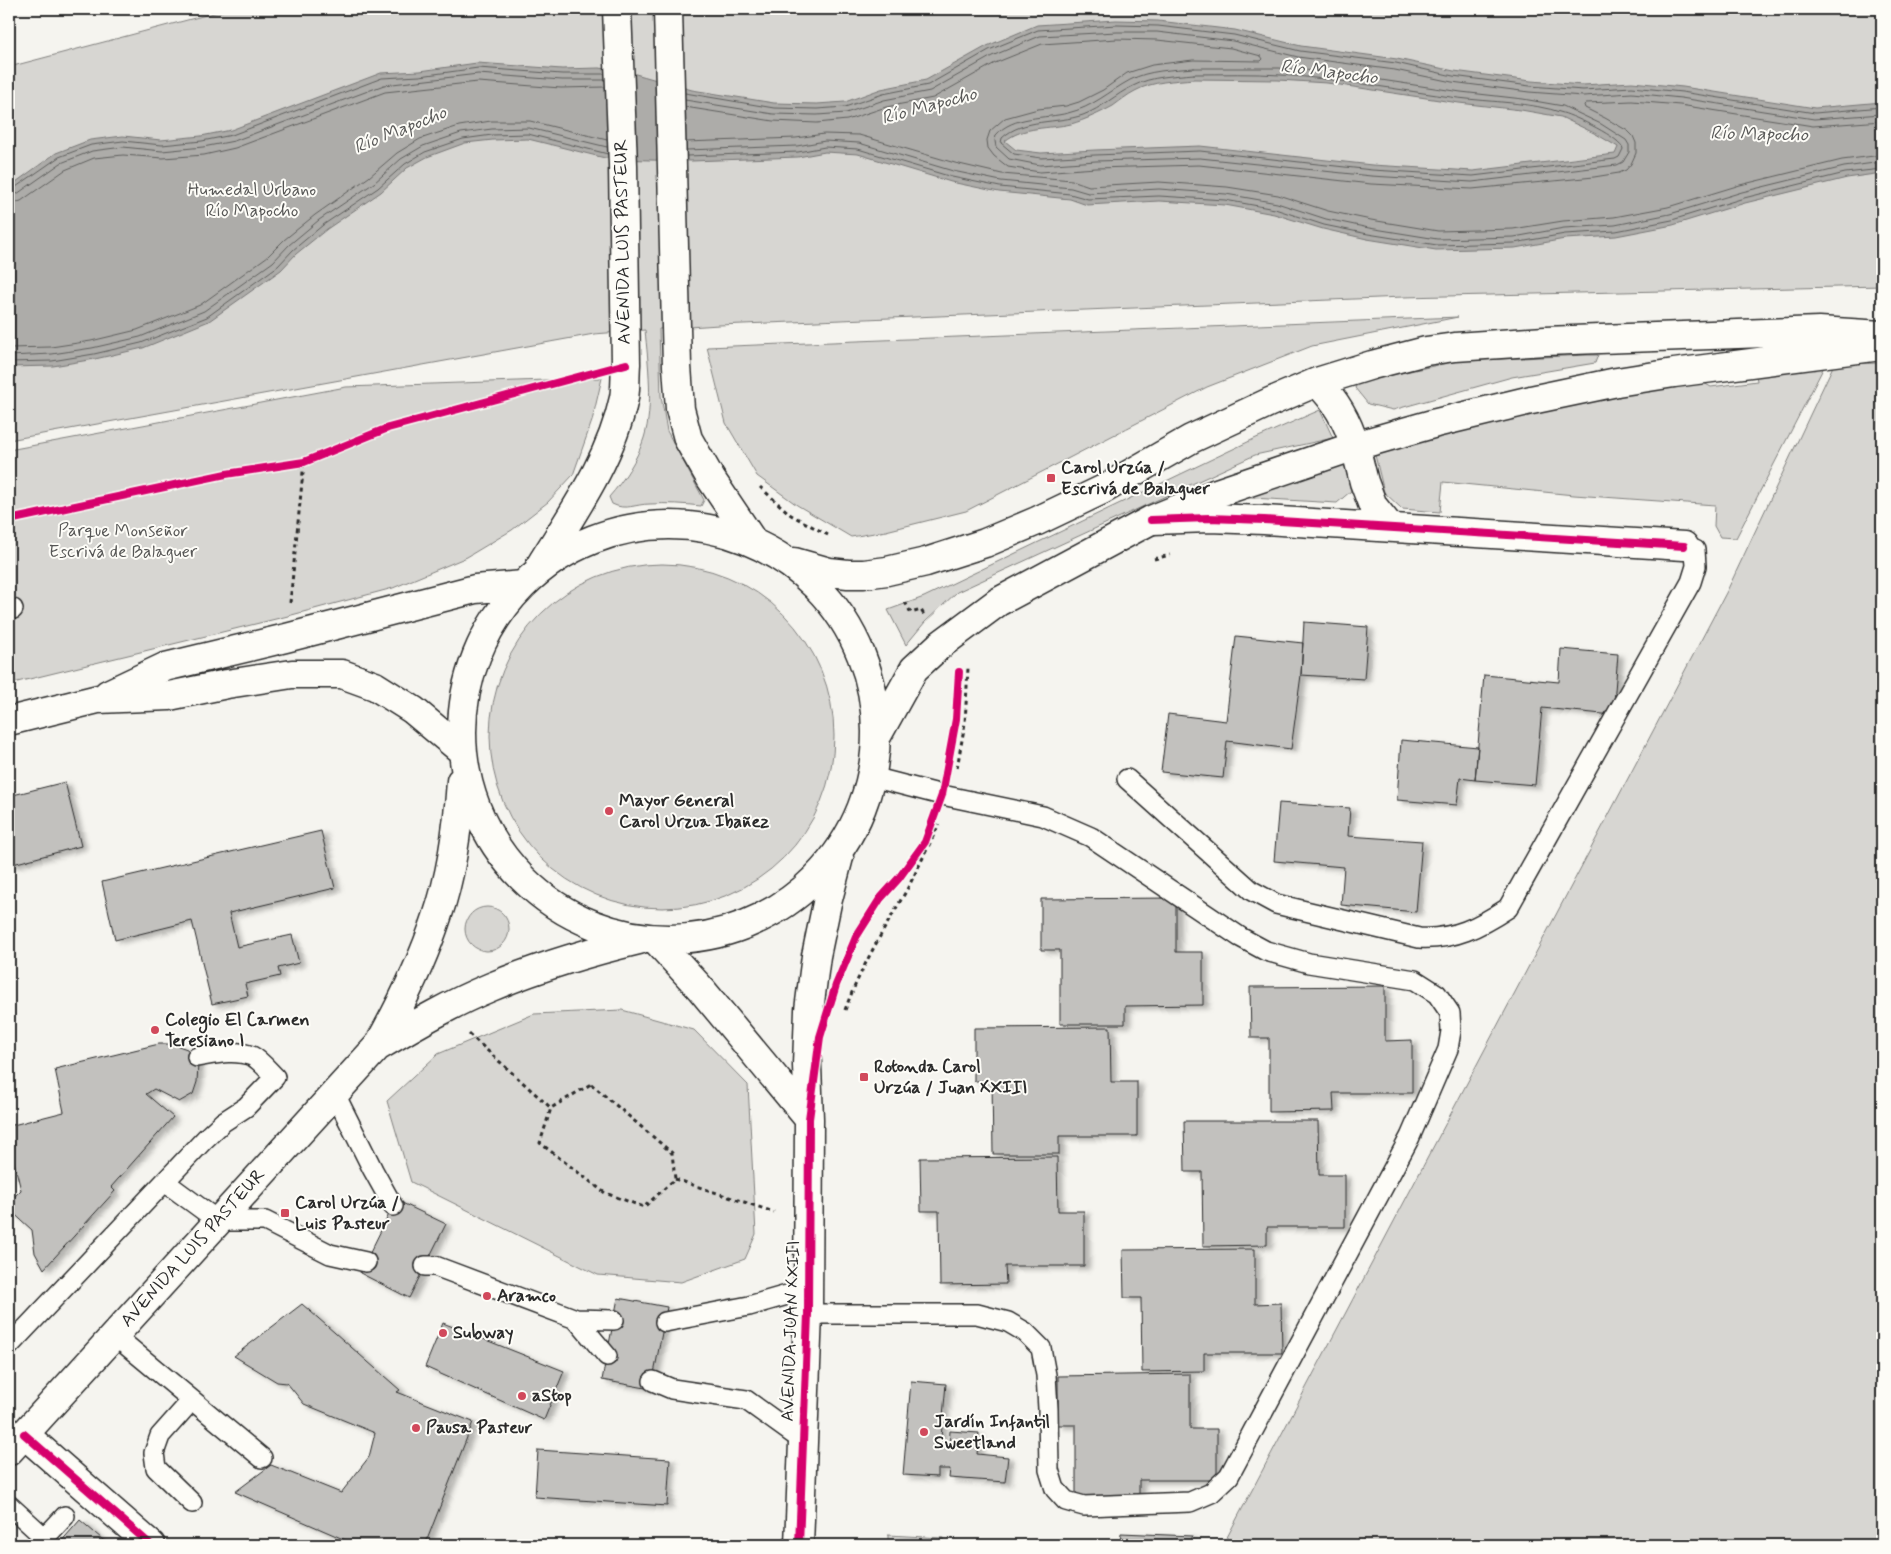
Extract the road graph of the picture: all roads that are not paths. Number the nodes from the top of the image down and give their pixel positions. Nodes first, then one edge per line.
1 (617, 9) edge
2 (668, 9) edge
3 (1882, 335) edge
4 (1882, 346) edge
5 (1316, 382) junction
6 (1355, 446) junction
7 (1151, 520) junction
8 (1390, 527) junction
9 (754, 543) junction
10 (1684, 546) joint
11 (786, 560) junction
12 (529, 580) junction
13 (98, 699) junction
14 (9, 721) edge
15 (878, 734) junction
16 (461, 763) junction
17 (872, 777) junction
18 (1127, 779) dead end
19 (841, 850) junction
20 (648, 940) junction
21 (378, 1046) junction
22 (197, 1057) dead end
23 (335, 1094) junction
24 (809, 1118) junction
25 (165, 1182) junction
26 (393, 1206) dead end
27 (218, 1221) junction
28 (366, 1262) dead end
29 (429, 1263) dead end
30 (808, 1302) junction
31 (576, 1319) junction
32 (614, 1320) dead end
33 (665, 1322) dead end
34 (114, 1335) junction
35 (9, 1346) edge
36 (607, 1356) dead end
37 (653, 1381) dead end
38 (192, 1400) junction
39 (802, 1441) junction
40 (16, 1443) edge
41 (262, 1458) dead end
42 (192, 1503) dead end
43 (9, 1505) edge
44 (65, 1516) dead end
45 (42, 1542) edge
46 (151, 1545) edge
47 (799, 1545) edge

1 - 12 main road, AVENIDA LUIS PASTEUR
2 - 9 main road
3 - 5 main road
4 - 6 main road
5 - 6 main road
5 - 11 main road
6 - 7 main road
6 - 8 main road
7 - 8 main road
7 - 15 main road
8 - 10 main road
9 - 11 main road
9 - 12 main road
10 - 18 lane
11 - 15 main road
12 - 13 main road
12 - 16 main road, AVENIDA LUIS PASTEUR
13 - 14 main road
13 - 16 main road
15 - 17 main road
16 - 20 main road
16 - 21 main road, AVENIDA LUIS PASTEUR
17 - 19 main road
17 - 30 lane
19 - 20 main road
19 - 24 main road, AVENIDA JUAN XXIII
20 - 21 main road, AVENIDA LUIS PASTEUR
20 - 24 main road
21 - 23 main road, AVENIDA LUIS PASTEUR
22 - 25 lane
23 - 26 lane
23 - 27 main road, AVENIDA LUIS PASTEUR
24 - 30 main road, AVENIDA JUAN XXIII
25 - 27 lane
25 - 35 lane
27 - 28 lane
27 - 34 main road, AVENIDA LUIS PASTEUR
29 - 31 lane
30 - 33 lane
30 - 39 main road, AVENIDA JUAN XXIII
31 - 32 lane
31 - 36 lane
34 - 38 lane
34 - 40 main road, AVENIDA LUIS PASTEUR
37 - 39 lane
38 - 41 lane
38 - 42 lane
39 - 47 main road, AVENIDA JUAN XXIII
40 - 46 main road
43 - 45 lane
44 - 45 lane

